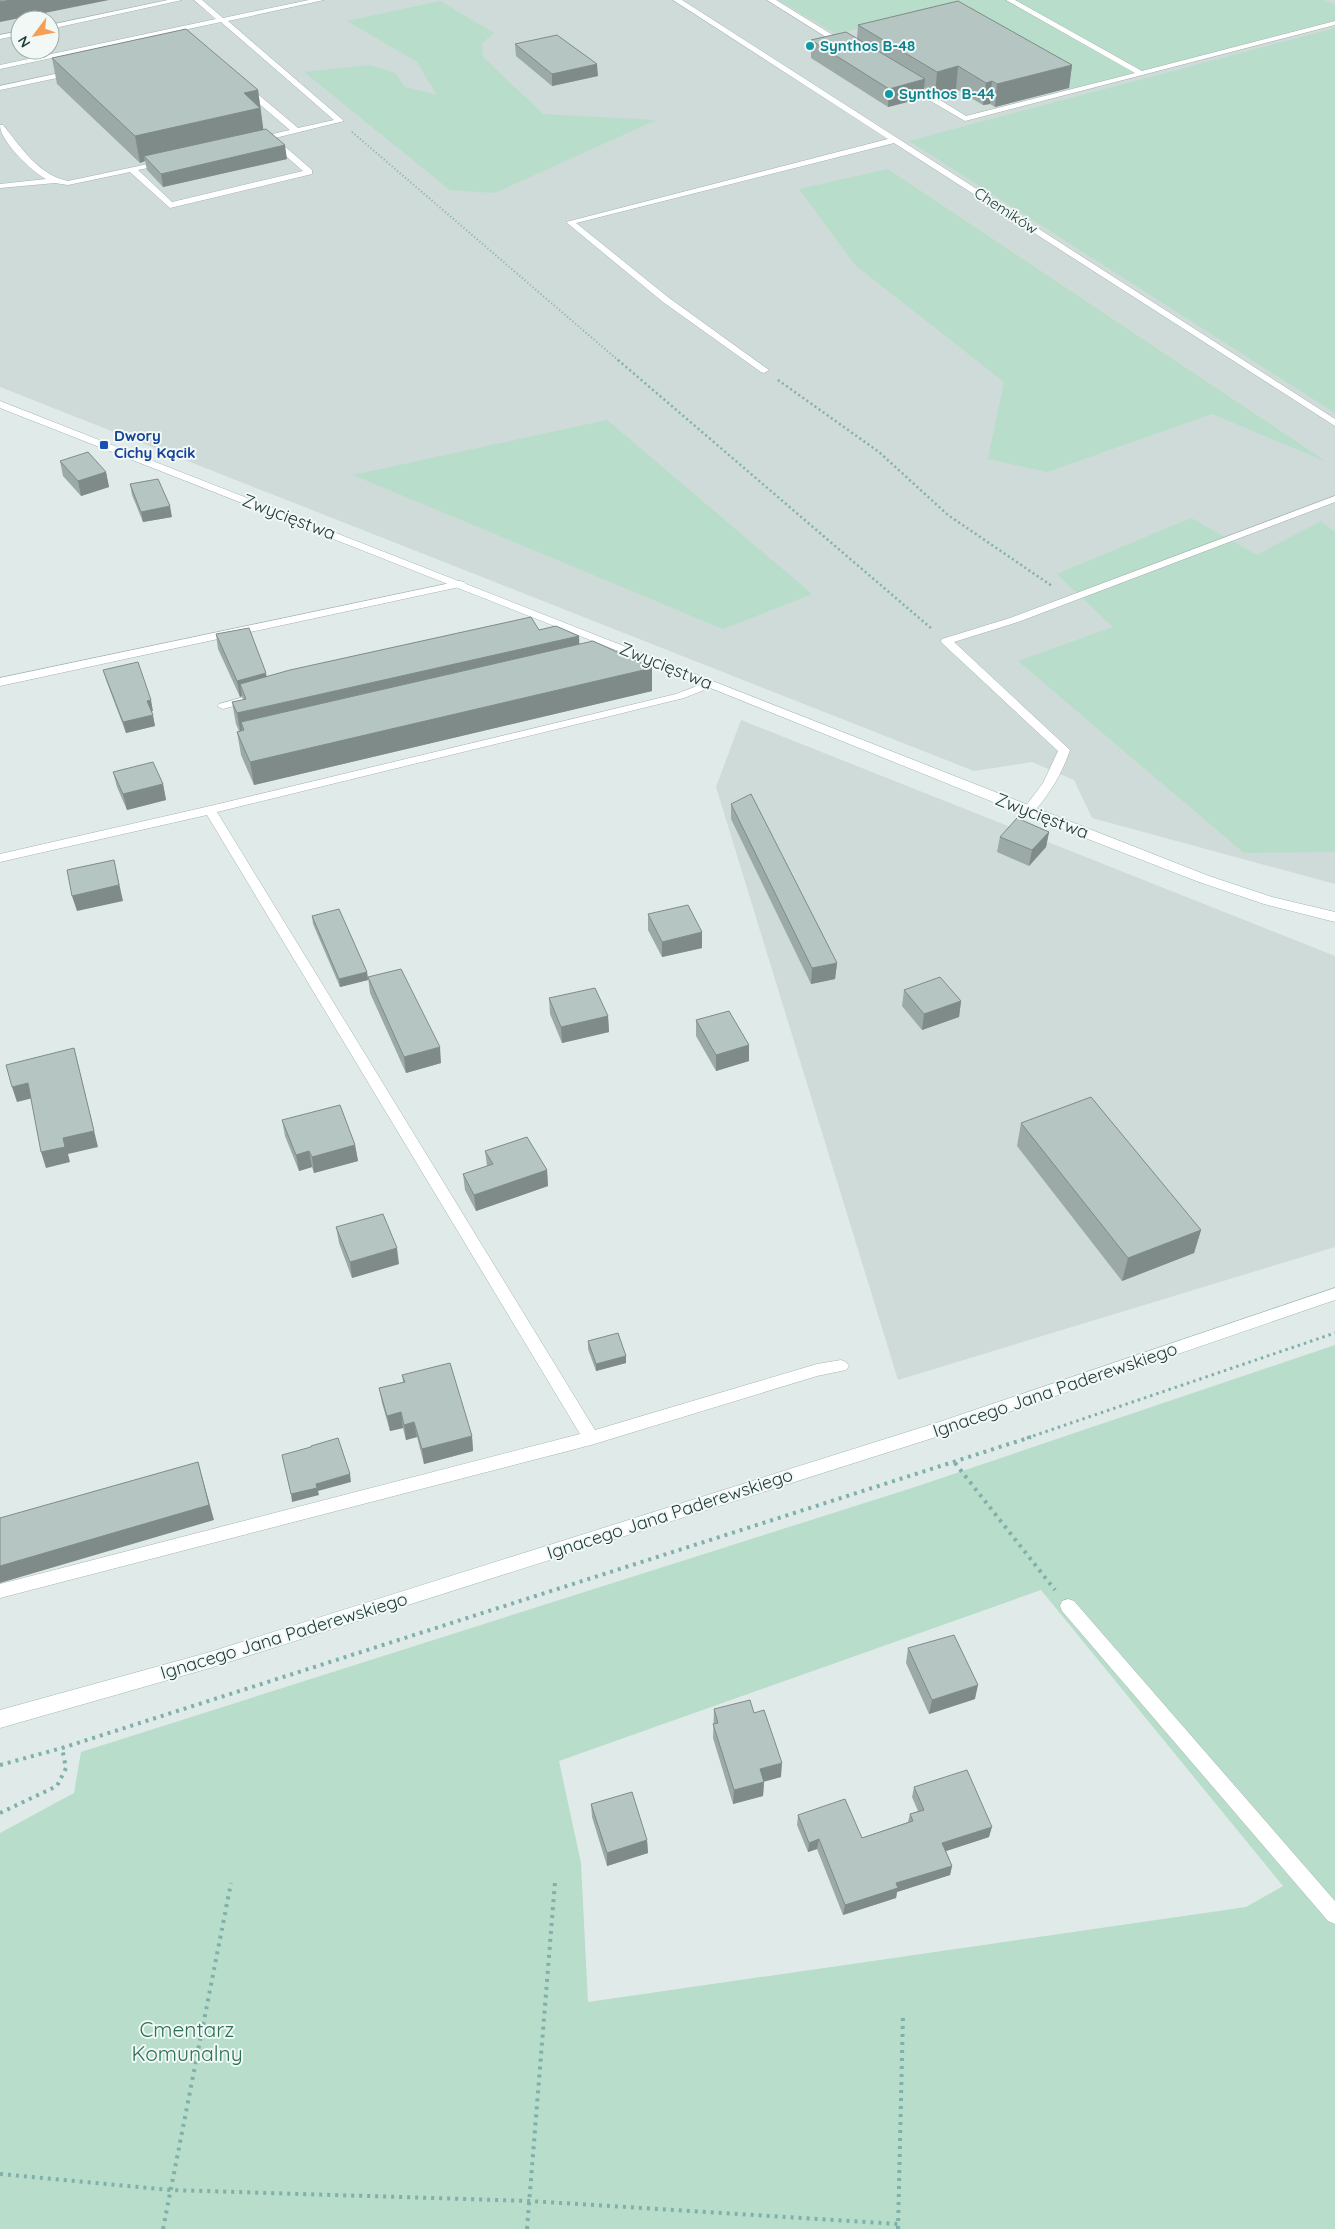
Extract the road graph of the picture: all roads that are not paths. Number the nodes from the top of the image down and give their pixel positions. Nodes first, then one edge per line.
1 (178, 0) edge
2 (198, 0) edge
3 (320, 0) edge
4 (677, 0) edge
5 (772, 0) edge
6 (1010, 0) edge
7 (222, 20) junction
8 (1335, 23) edge
9 (60, 24) edge
10 (856, 52) edge
11 (0, 67) edge
12 (85, 70) edge
13 (1141, 73) junction
14 (898, 77) edge
15 (240, 83) edge
16 (0, 88) edge
17 (0, 127) edge
18 (296, 132) junction
19 (270, 137) junction
20 (895, 140) junction
21 (251, 142) edge
22 (169, 160) edge
23 (132, 169) junction
24 (54, 181) junction
25 (0, 186) edge
26 (764, 370) road end
27 (0, 404) edge
28 (1335, 423) edge
29 (1335, 499) edge
30 (460, 584) junction
31 (546, 619) junction
32 (528, 624) edge
33 (630, 651) junction
34 (607, 656) edge
35 (0, 682) edge
36 (710, 684) junction
37 (261, 695) edge
38 (222, 706) dead end
39 (210, 810) junction
40 (1028, 811) junction
41 (0, 858) edge
42 (1335, 917) edge
43 (1335, 1294) edge
44 (841, 1366) dead end
45 (591, 1438) junction
46 (0, 1591) edge
47 (1068, 1606) road end
48 (0, 1719) edge
49 (1335, 1915) edge

1 - 9 lane
2 - 7 lane
3 - 7 lane
4 - 20 lane, Chemików
5 - 10 lane
6 - 13 lane
7 - 11 lane
7 - 18 lane
8 - 13 lane
12 - 16 lane
13 - 14 lane
15 - 18 lane
17 - 24 lane
18 - 19 lane
19 - 21 lane
19 - 23 lane
20 - 26 lane
20 - 28 lane, Chemików
22 - 23 lane
23 - 24 lane
24 - 25 lane
27 - 30 street, Zwycięstwa
29 - 40 lane
30 - 31 street, Zwycięstwa
30 - 35 street
31 - 32 lane
31 - 33 street, Zwycięstwa
33 - 34 lane
33 - 36 street, Zwycięstwa
36 - 39 lane
36 - 40 street, Zwycięstwa
37 - 38 lane
39 - 41 lane
39 - 45 lane
40 - 42 street, Zwycięstwa
43 - 48 street, Ignacego Jana Paderewskiego
44 - 45 lane
45 - 46 lane
47 - 49 lane

